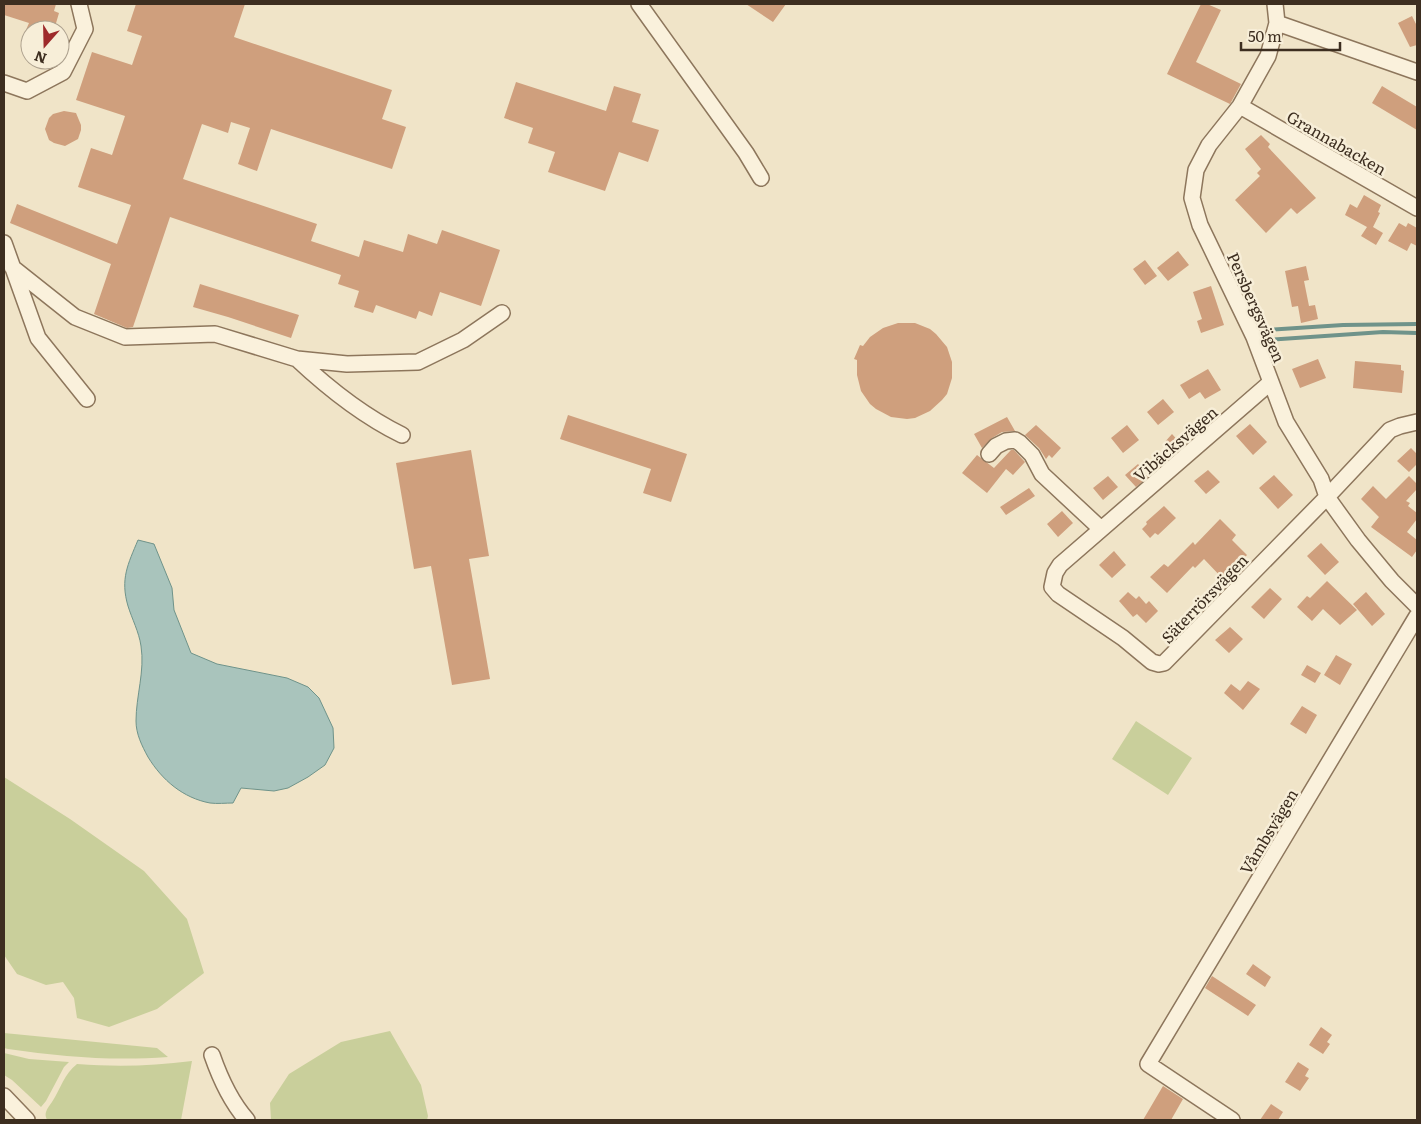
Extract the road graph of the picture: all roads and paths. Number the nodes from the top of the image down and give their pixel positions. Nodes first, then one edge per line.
1 (79, 4) edge
2 (639, 4) edge
3 (1274, 4) edge
4 (1277, 23) junction
5 (1417, 72) edge
6 (4, 83) edge
7 (1240, 106) junction
8 (761, 178) dead end
9 (1417, 208) edge
10 (4, 243) edge
11 (12, 267) junction
12 (502, 313) dead end
13 (297, 359) junction
14 (1271, 382) junction
15 (87, 399) dead end
16 (1417, 422) edge
17 (402, 435) dead end
18 (989, 454) dead end
19 (1327, 497) junction
20 (1101, 530) junction
21 (1052, 580) joint
22 (1417, 606) edge
23 (1417, 616) edge
24 (212, 1055) dead end
25 (4, 1096) edge
26 (27, 1120) edge
27 (247, 1120) edge
28 (1232, 1120) edge

1 - 6 street
2 - 8 street
3 - 4 street, Persbergsvägen
4 - 5 street
4 - 7 street, Persbergsvägen
7 - 9 street, Grannabacken
7 - 14 street, Persbergsvägen
10 - 11 street
11 - 13 street
11 - 15 street
12 - 13 street
13 - 17 street
14 - 19 street, Persbergsvägen
14 - 20 street, Vibäcksvägen
16 - 19 street
18 - 20 street
19 - 21 street, Säterrörsvägen
19 - 22 street, Persbergsvägen
20 - 21 street, Vibäcksvägen
23 - 28 street, Våmbsvägen
24 - 27 street
25 - 26 street

